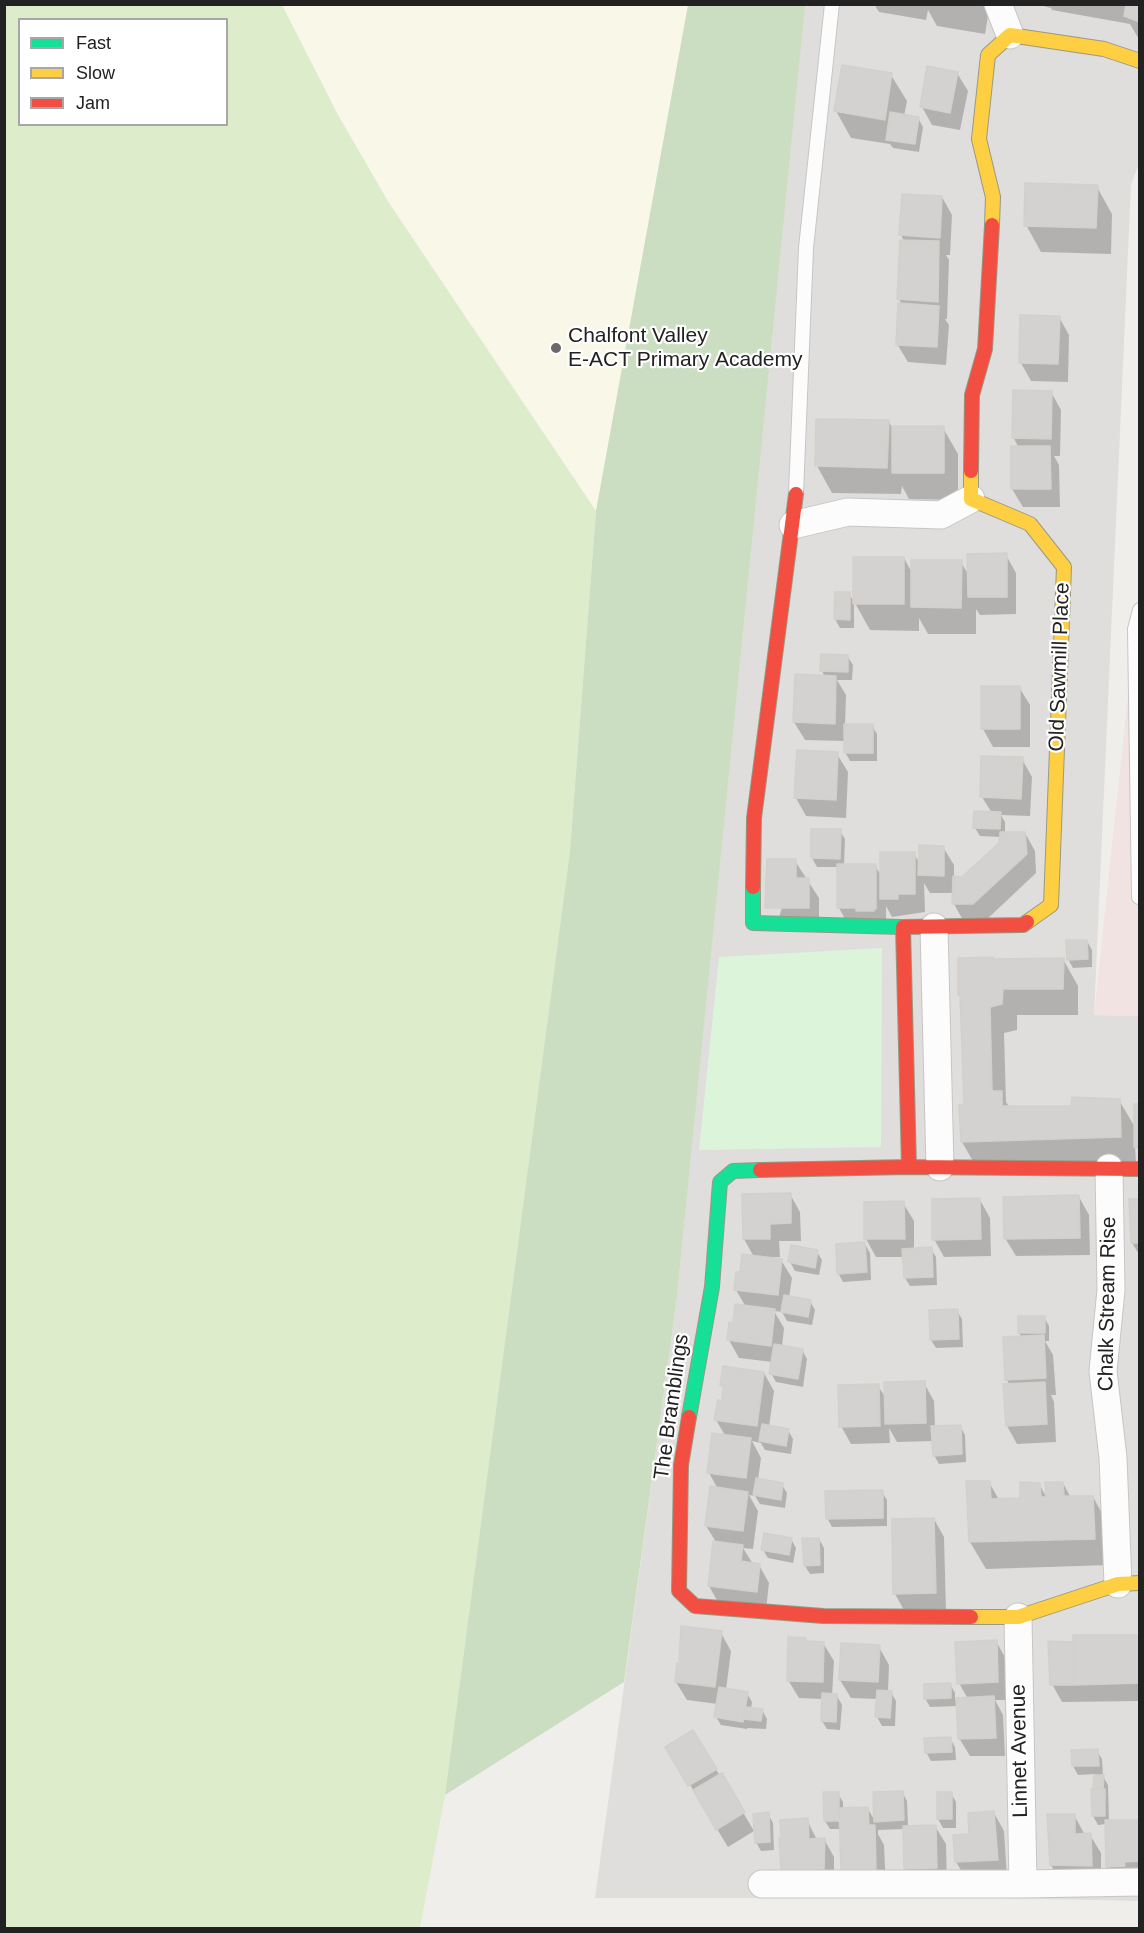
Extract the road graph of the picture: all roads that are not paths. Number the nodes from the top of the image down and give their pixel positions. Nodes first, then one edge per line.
1 (831, 4) edge
2 (998, 4) edge
3 (1010, 35) junction
4 (1140, 61) edge
5 (796, 494) joint
6 (971, 499) junction
7 (793, 525) junction
8 (1140, 610) edge
9 (1139, 897) edge
10 (903, 927) junction
11 (934, 927) junction
12 (909, 1167) junction
13 (940, 1167) junction
14 (1109, 1168) junction
15 (1140, 1168) edge
16 (1129, 1584) edge
17 (1018, 1617) junction
18 (1140, 1882) edge
19 (762, 1884) dead end
20 (1023, 1884) junction

1 - 5 lane
2 - 3 street
3 - 4 street
3 - 6 street
5 - 7 street, Old Sawmill Place
6 - 7 street
6 - 11 street, Old Sawmill Place
7 - 10 street, Old Sawmill Place
8 - 9 lane
10 - 11 street, Old Sawmill Place
10 - 12 street
11 - 13 street
12 - 13 street, The Bramblings
12 - 17 street, The Bramblings
13 - 14 street, The Bramblings
14 - 15 street, The Bramblings
14 - 16 street, Chalk Stream Rise
16 - 17 street, The Bramblings
17 - 20 street, Linnet Avenue
18 - 20 street
19 - 20 street

